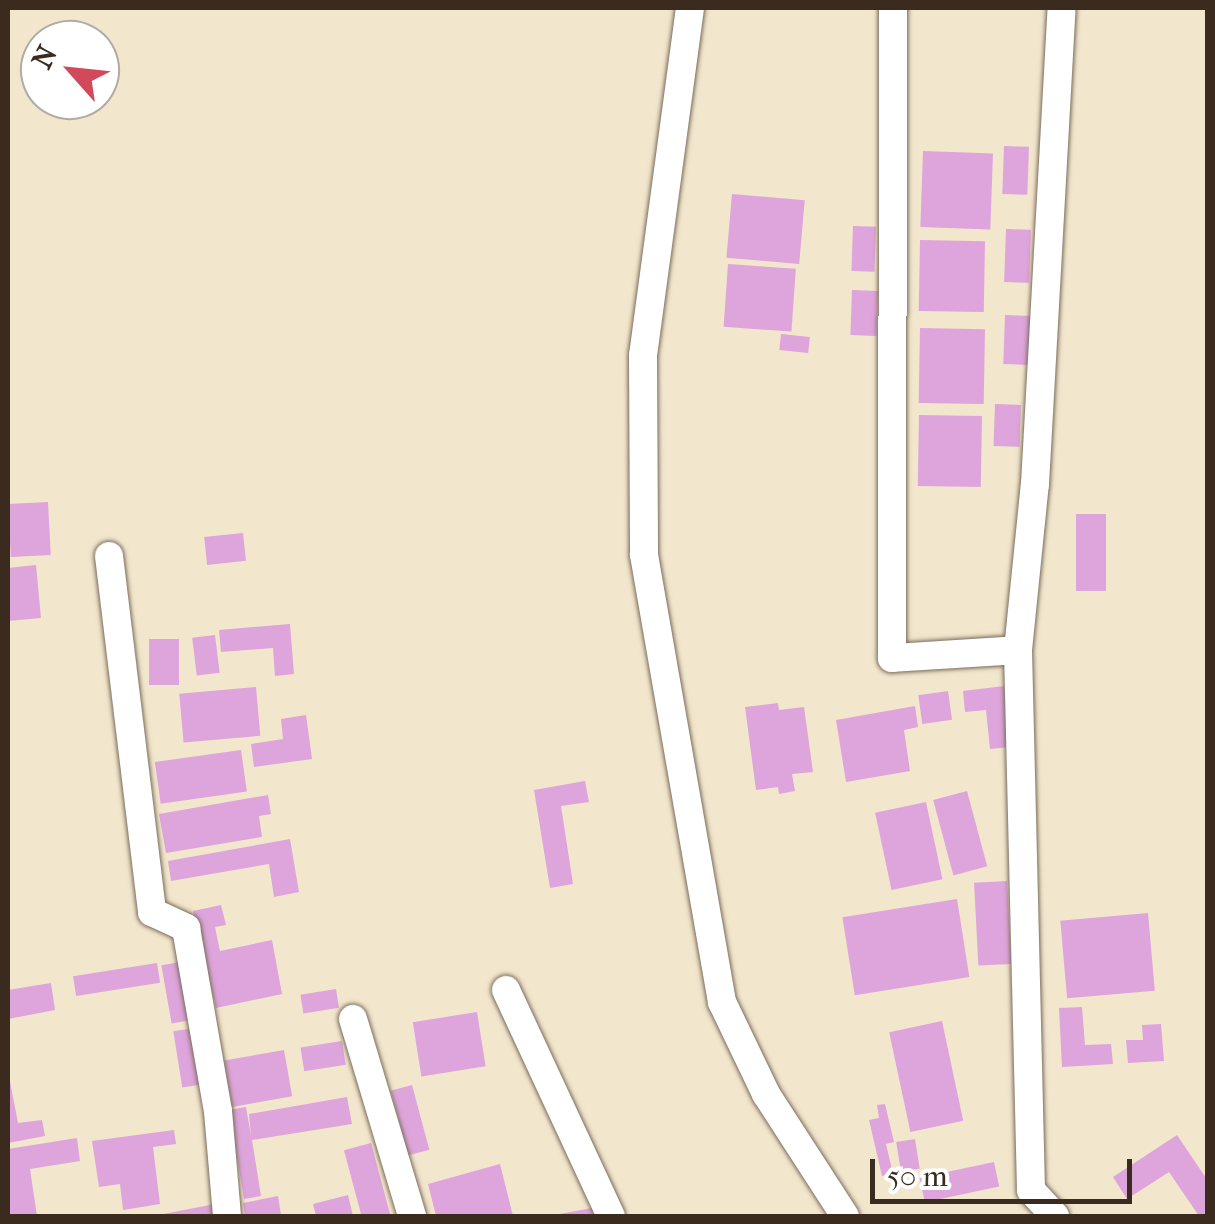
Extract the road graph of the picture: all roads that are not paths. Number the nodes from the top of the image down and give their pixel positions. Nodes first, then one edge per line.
1 (690, 8) edge
2 (893, 8) edge
3 (1062, 8) edge
4 (109, 556) dead end
5 (1018, 650) junction
6 (506, 990) dead end
7 (352, 1019) dead end
8 (227, 1216) edge
9 (412, 1216) edge
10 (611, 1216) edge
11 (845, 1216) edge
12 (1055, 1216) edge

1 - 11 street
2 - 5 street
3 - 5 street
4 - 8 street
5 - 12 street
6 - 10 street
7 - 9 street

